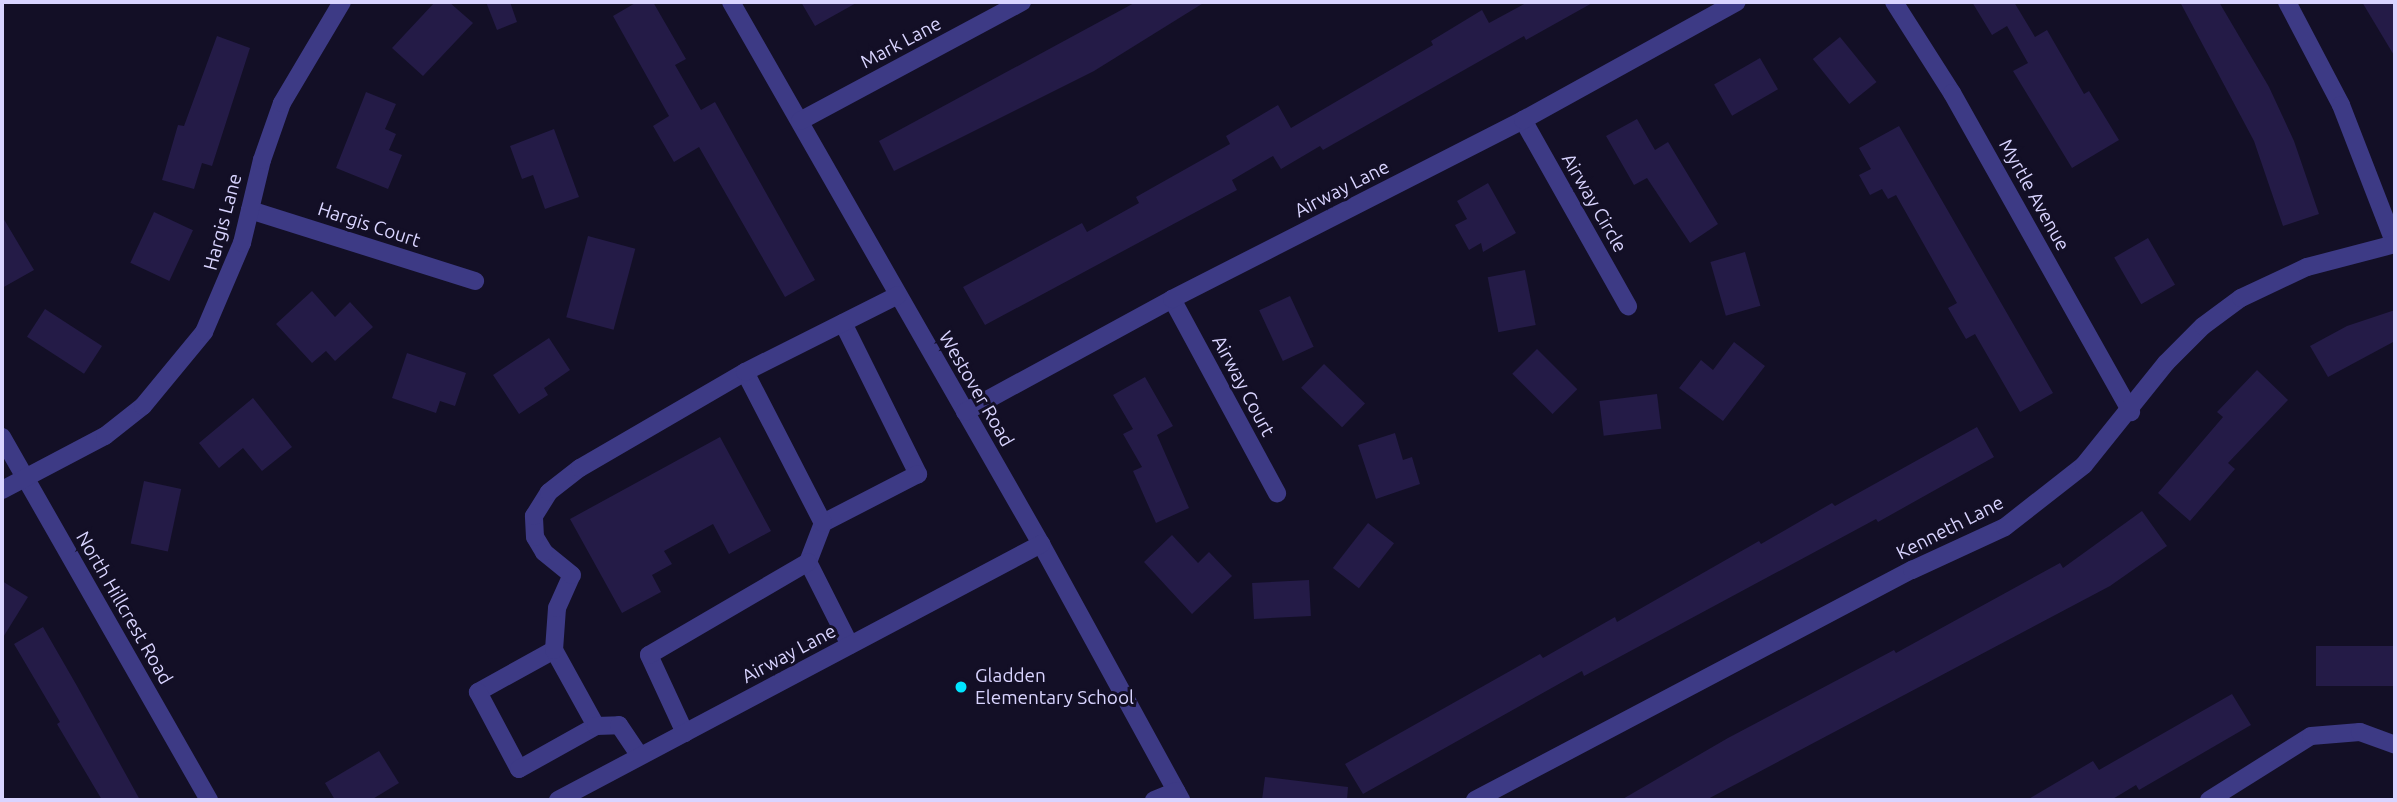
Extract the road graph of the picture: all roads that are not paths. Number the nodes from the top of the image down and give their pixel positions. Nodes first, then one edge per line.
1 (342, 2) edge
2 (731, 2) edge
3 (1022, 2) edge
4 (1737, 2) edge
5 (1894, 2) edge
6 (2287, 2) edge
7 (1523, 120) junction
8 (800, 121) junction
9 (250, 210) junction
10 (2395, 244) edge
11 (475, 281) dead end
12 (898, 295) junction
13 (1172, 299) junction
14 (1628, 306) dead end
15 (843, 323) junction
16 (745, 372) junction
17 (965, 412) junction
18 (2131, 412) junction
19 (2, 437) edge
20 (25, 478) junction
21 (2, 490) edge
22 (1277, 493) dead end
23 (823, 523) junction
24 (1041, 544) junction
25 (808, 562) junction
26 (850, 645) junction
27 (554, 650) junction
28 (596, 726) junction
29 (685, 733) junction
30 (2395, 745) edge
31 (640, 757) junction
32 (1178, 795) edge
33 (209, 800) edge
34 (558, 800) edge
35 (1154, 800) edge
36 (1475, 800) edge
37 (2209, 800) edge

1 - 9 street, Hargis Lane
2 - 8 street, Westover Road
3 - 8 street, Mark Lane
4 - 7 street, Airway Lane
5 - 18 street, Myrtle Avenue
6 - 10 street
7 - 13 street, Airway Lane
7 - 14 street, Airway Circle
8 - 12 street, Westover Road
9 - 11 street, Hargis Court
9 - 20 street, Hargis Lane
10 - 18 street, Kenneth Lane
12 - 15 street
12 - 17 street, Westover Road
13 - 17 street, Airway Lane
13 - 22 street, Airway Court
15 - 16 street
15 - 23 street
16 - 23 street
16 - 27 street
17 - 24 street, Westover Road
18 - 36 street, Kenneth Lane
19 - 20 street, North Hillcrest Road
20 - 21 street, Hargis Lane
20 - 33 street, North Hillcrest Road
23 - 25 street
24 - 26 street, Airway Lane
24 - 32 street, Westover Road
25 - 26 street
25 - 29 street
26 - 29 street, Airway Lane
27 - 28 street
27 - 28 street
28 - 31 street
29 - 31 street, Airway Lane
30 - 37 street
31 - 34 street, Airway Lane
32 - 35 street

